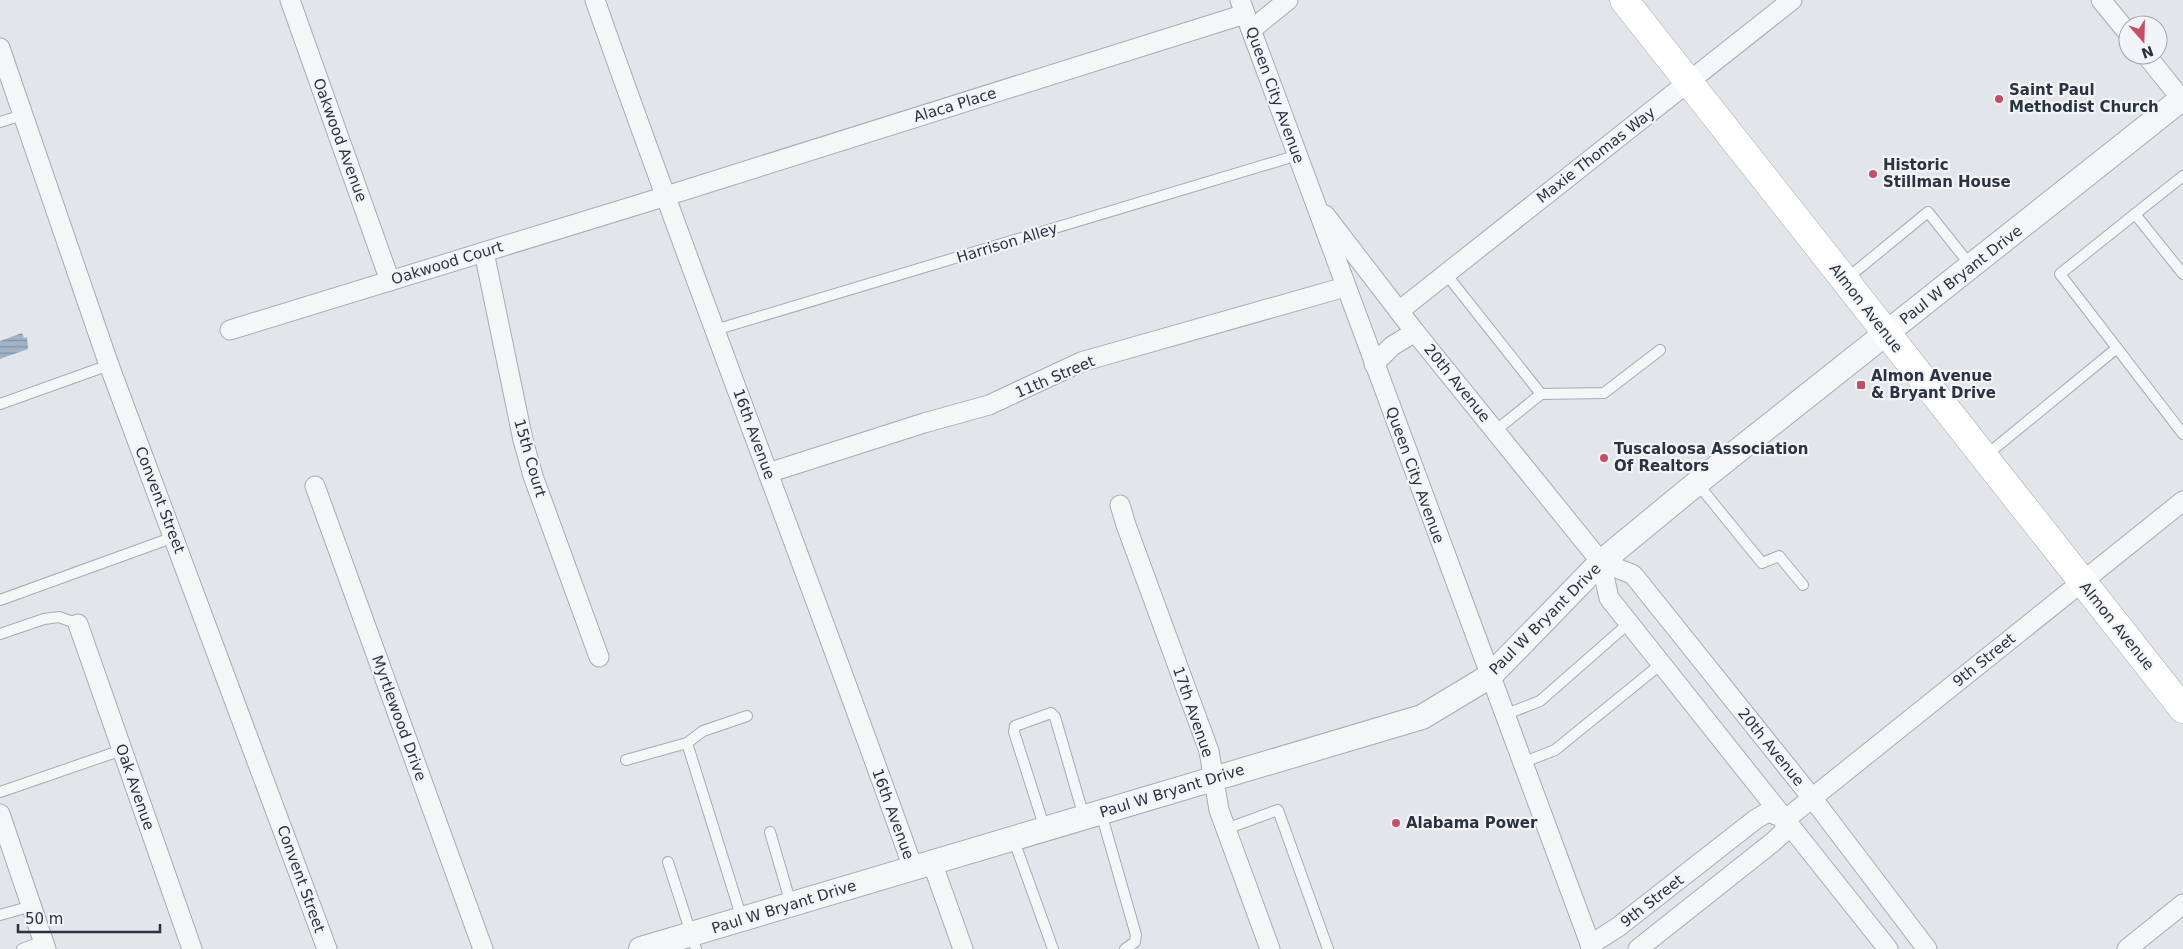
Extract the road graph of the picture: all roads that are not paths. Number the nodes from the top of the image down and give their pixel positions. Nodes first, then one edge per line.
1 (290, 0) edge
2 (595, 0) edge
3 (1288, 0) edge
4 (1624, 0) edge
5 (1792, 0) edge
6 (2101, 0) edge
7 (1245, 14) edge
8 (2118, 21) edge
9 (0, 48) edge
10 (2154, 65) edge
11 (1688, 82) junction
12 (2182, 100) edge
13 (23, 116) junction
14 (0, 122) edge
15 (1298, 155) junction
16 (2183, 176) edge
17 (664, 196) junction
18 (1315, 202) junction
19 (2135, 214) junction
20 (484, 252) junction
21 (1971, 266) junction
22 (1446, 274) junction
23 (2183, 274) edge
24 (1845, 280) junction
25 (390, 281) junction
26 (1345, 287) junction
27 (1399, 311) junction
28 (230, 330) dead end
29 (715, 330) junction
30 (1415, 332) junction
31 (1886, 333) junction
32 (2116, 348) junction
33 (1660, 350) dead end
34 (1374, 364) junction
35 (109, 365) junction
36 (1541, 394) junction
37 (0, 404) edge
38 (1495, 430) junction
39 (2183, 434) edge
40 (1984, 457) junction
41 (768, 472) junction
42 (1697, 483) junction
43 (315, 486) dead end
44 (2183, 501) edge
45 (1120, 504) dead end
46 (174, 537) junction
47 (1601, 562) junction
48 (2081, 582) junction
49 (1803, 584) dead end
50 (0, 600) edge
51 (1629, 623) junction
52 (78, 624) joint
53 (0, 634) edge
54 (599, 657) dead end
55 (1661, 664) junction
56 (1490, 676) junction
57 (2183, 709) edge
58 (1504, 715) junction
59 (747, 716) dead end
60 (686, 743) junction
61 (122, 750) junction
62 (626, 760) dead end
63 (1522, 763) junction
64 (1214, 779) junction
65 (0, 792) edge
66 (1813, 799) junction
67 (0, 814) edge
68 (1092, 815) junction
69 (1786, 820) junction
70 (1045, 829) junction
71 (1226, 829) junction
72 (770, 832) dead end
73 (1013, 838) junction
74 (668, 862) dead end
75 (922, 865) junction
76 (791, 904) junction
77 (2183, 904) edge
78 (32, 906) junction
79 (0, 915) edge
80 (742, 919) junction
81 (694, 942) edge
82 (45, 945) edge
83 (1591, 947) edge
84 (22, 949) edge
85 (192, 949) edge
86 (327, 949) edge
87 (483, 949) edge
88 (641, 949) edge
89 (963, 949) edge
90 (1053, 949) edge
91 (1125, 949) edge
92 (1270, 949) edge
93 (1328, 949) edge
94 (1638, 949) edge
95 (1888, 949) edge
96 (1927, 949) edge
97 (2127, 949) edge

1 - 25 street, Oakwood Avenue
2 - 17 street, 16th Avenue
3 - 7 street
4 - 11 main road, Almon Avenue
5 - 11 street, Maxie Thomas Way
6 - 8 street
7 - 15 street, Queen City Avenue
7 - 17 street, Alaca Place
9 - 13 street, Convent Street
10 - 12 street
11 - 22 street, Maxie Thomas Way
11 - 24 main road, Almon Avenue
12 - 21 street, Paul W Bryant Drive
13 - 14 lane
13 - 35 street, Convent Street
15 - 18 street, Queen City Avenue
15 - 29 lane, Harrison Alley
16 - 19 lane
17 - 20 street, Oakwood Court
17 - 29 street, 16th Avenue
18 - 26 street, Queen City Avenue
18 - 27 street, 20th Avenue
19 - 23 lane
19 - 32 lane
20 - 25 street, Oakwood Court
20 - 54 street, 15th Court
21 - 24 lane
21 - 31 street, Paul W Bryant Drive
22 - 27 street, Maxie Thomas Way
22 - 36 lane
24 - 31 main road, Almon Avenue
25 - 28 street, Oakwood Court
26 - 34 street, Queen City Avenue
26 - 41 street, 11th Street
27 - 30 street, 20th Avenue
29 - 41 street, 16th Avenue
30 - 34 street
30 - 38 street, 20th Avenue
31 - 40 main road, Almon Avenue
31 - 42 street, Paul W Bryant Drive
32 - 39 lane
32 - 40 lane
33 - 36 lane
34 - 56 street, Queen City Avenue
35 - 37 lane
35 - 46 street, Convent Street
36 - 38 lane
38 - 47 street, 20th Avenue
40 - 48 main road, Almon Avenue
41 - 75 street, 16th Avenue
42 - 47 street, Paul W Bryant Drive
42 - 49 lane
43 - 87 street, Myrtlewood Drive
44 - 48 street, 9th Street
45 - 64 street, 17th Avenue
46 - 50 lane
46 - 86 street, Convent Street
47 - 51 street, 20th Avenue
47 - 56 street, Paul W Bryant Drive
47 - 66 street, 20th Avenue
48 - 57 main road, Almon Avenue
48 - 66 street, 9th Street
51 - 55 street, 20th Avenue
51 - 58 lane
52 - 53 lane
52 - 61 street, Oak Avenue
55 - 63 lane
55 - 69 street, 20th Avenue
56 - 58 street, Queen City Avenue
56 - 64 street, Paul W Bryant Drive
58 - 63 street, Queen City Avenue
59 - 60 lane
60 - 62 lane
60 - 80 lane
61 - 65 lane
61 - 85 street, Oak Avenue
63 - 83 street, Queen City Avenue
64 - 68 street, Paul W Bryant Drive
64 - 71 street, 17th Avenue
66 - 69 street, 9th Street
66 - 96 street, 20th Avenue
67 - 78 street
68 - 70 street, Paul W Bryant Drive
68 - 70 lane
68 - 91 lane
69 - 83 street, 9th Street
69 - 94 street, 9th Street
69 - 95 street, 20th Avenue
70 - 73 street, Paul W Bryant Drive
71 - 92 street, 17th Avenue
71 - 93 lane
72 - 76 lane
73 - 75 street, Paul W Bryant Drive
73 - 90 lane
74 - 81 lane
75 - 76 street, Paul W Bryant Drive
75 - 89 street, 16th Avenue
76 - 80 street, Paul W Bryant Drive
77 - 97 street
78 - 79 lane
78 - 82 street
80 - 81 street, Paul W Bryant Drive
81 - 88 street, Paul W Bryant Drive
82 - 84 lane

